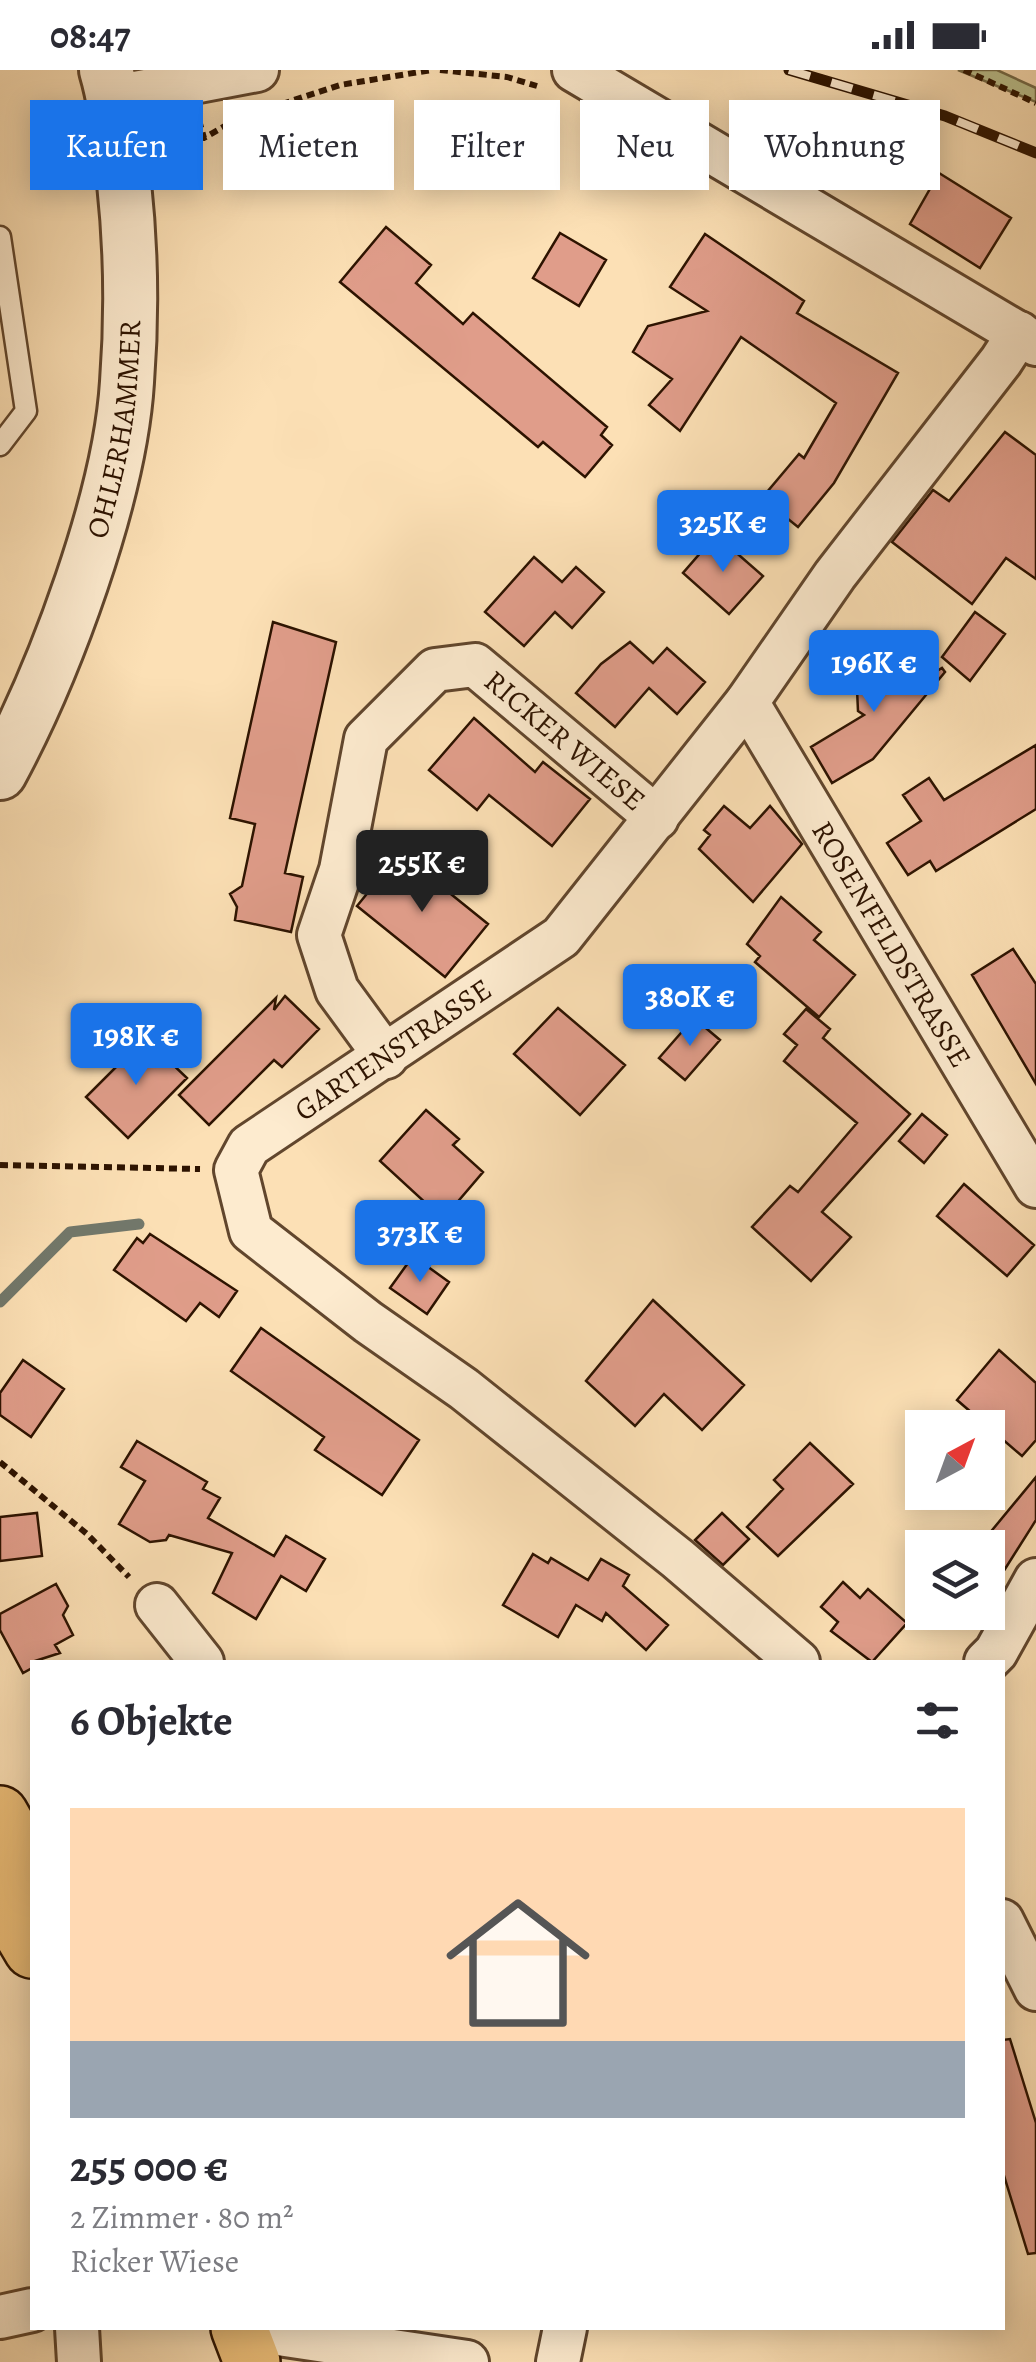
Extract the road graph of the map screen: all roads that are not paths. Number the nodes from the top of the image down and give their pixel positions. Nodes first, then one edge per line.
1 (574, 70) edge
2 (110, 83) edge
3 (261, 90) edge
4 (0, 244) edge
5 (1027, 338) edge
6 (0, 445) edge
7 (747, 702) junction
8 (0, 773) edge
9 (656, 818) junction
10 (386, 1058) junction
11 (1036, 1186) edge
12 (1036, 1580) edge
13 (158, 1606) road end
14 (200, 1660) edge
15 (796, 1660) edge
16 (988, 1660) edge
17 (0, 1814) edge
18 (30, 1866) edge
19 (0, 1896) edge
20 (1005, 1927) edge
21 (30, 1947) edge
22 (1036, 1989) edge
23 (77, 2330) edge
24 (239, 2330) edge
25 (251, 2330) edge
26 (565, 2330) edge
27 (79, 2362) edge
28 (252, 2362) edge
29 (467, 2362) edge
30 (558, 2362) edge

1 - 5 street
2 - 3 street
2 - 8 street, OHLERHAMMER
4 - 6 lane
5 - 7 street, GARTENSTRASSE
7 - 9 street, GARTENSTRASSE
7 - 11 street, ROSENFELDSTRASSE
9 - 10 street, GARTENSTRASSE
9 - 10 street, RICKER WIESE
10 - 15 street, GARTENSTRASSE
12 - 16 street
13 - 14 street
17 - 18 main road
19 - 21 main road
20 - 22 street
23 - 27 street
24 - 28 main road
25 - 29 street
26 - 30 street

